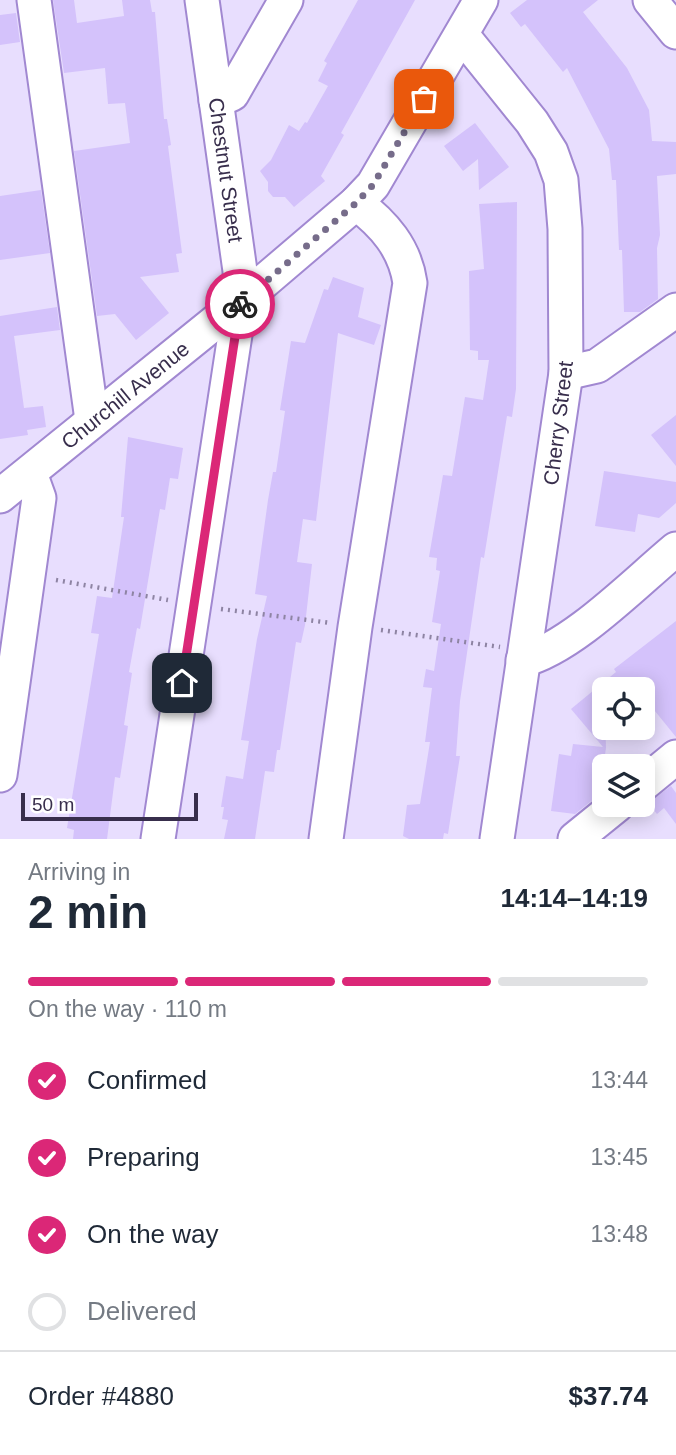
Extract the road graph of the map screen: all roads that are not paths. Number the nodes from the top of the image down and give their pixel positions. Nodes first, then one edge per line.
1 (34, 0) edge
2 (202, 0) edge
3 (286, 0) edge
4 (481, 0) edge
5 (650, 0) edge
6 (676, 32) edge
7 (462, 35) junction
8 (216, 101) junction
9 (356, 203) junction
10 (240, 302) junction
11 (676, 310) edge
12 (566, 373) junction
13 (92, 420) junction
14 (30, 473) junction
15 (0, 496) edge
16 (676, 549) edge
17 (516, 654) junction
18 (676, 757) edge
19 (655, 774) edge
20 (0, 775) edge
21 (602, 817) edge
22 (158, 839) edge
23 (326, 839) edge
24 (497, 839) edge
25 (575, 839) edge

1 - 13 street
2 - 8 street, Chestnut Street
3 - 8 street
4 - 7 street, Churchill Avenue
5 - 6 street
7 - 9 street, Churchill Avenue
7 - 12 street, Cherry Street
8 - 10 street, Chestnut Street
9 - 10 street, Churchill Avenue
9 - 23 street
10 - 13 street, Churchill Avenue
10 - 22 street, Chestnut Street
11 - 12 street
12 - 17 street, Cherry Street
13 - 14 street, Churchill Avenue
14 - 15 street, Churchill Avenue
14 - 20 street
16 - 17 street
17 - 24 street, Cherry Street
18 - 19 street
21 - 25 street

